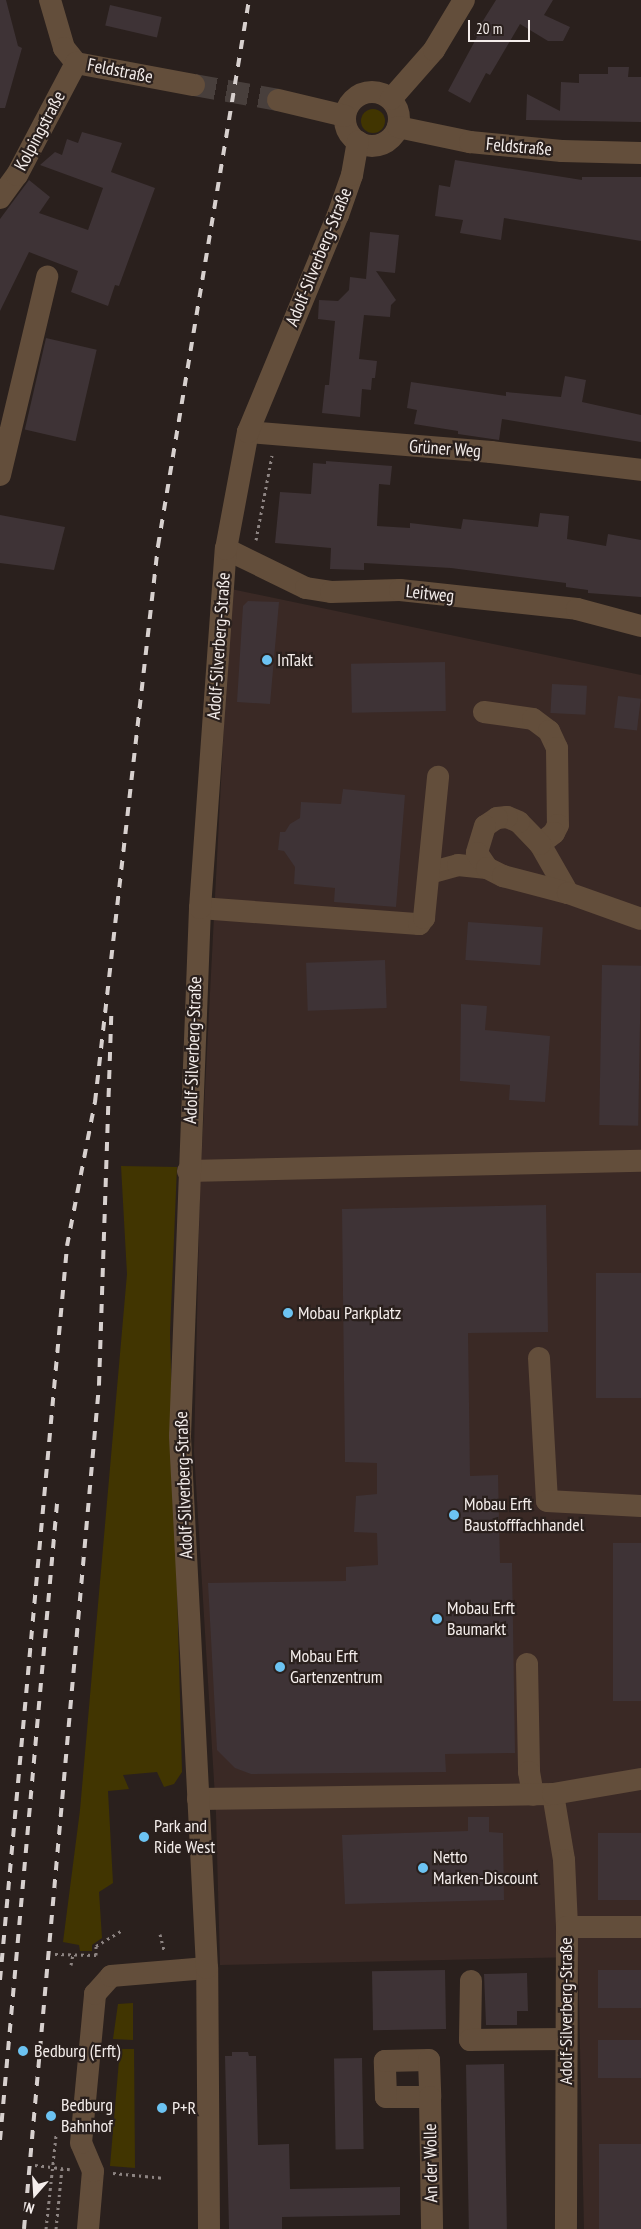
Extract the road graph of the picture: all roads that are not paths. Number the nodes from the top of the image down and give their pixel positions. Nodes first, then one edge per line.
1 (50, 0) edge
2 (464, 0) edge
3 (76, 63) junction
4 (194, 85) tunnel mouth
5 (391, 99) junction
6 (278, 100) tunnel mouth
7 (344, 116) junction
8 (398, 127) junction
9 (358, 142) junction
10 (641, 153) edge
11 (0, 198) edge
12 (47, 277) dead end
13 (248, 432) junction
14 (641, 470) edge
15 (0, 474) edge
16 (226, 549) junction
17 (641, 626) edge
18 (484, 712) dead end
19 (438, 777) dead end
20 (540, 844) junction
21 (487, 868) junction
22 (429, 873) junction
23 (568, 893) junction
24 (200, 908) junction
25 (641, 919) edge
26 (641, 1161) edge
27 (188, 1171) junction
28 (539, 1358) dead end
29 (641, 1506) edge
30 (527, 1664) dead end
31 (641, 1779) edge
32 (543, 1794) junction
33 (198, 1799) junction
34 (567, 1927) junction
35 (641, 1927) edge
36 (207, 1968) junction
37 (471, 1981) dead end
38 (566, 2039) junction
39 (430, 2097) dead end
40 (88, 2229) edge
41 (209, 2229) edge
42 (432, 2229) edge
43 (566, 2229) edge

1 - 3 street
2 - 5 street
3 - 4 street, Feldstraße
3 - 11 street, Kolpingstraße
5 - 7 street
5 - 8 street
6 - 7 street
7 - 9 street
8 - 9 street
8 - 10 street, Feldstraße
9 - 13 street, Adolf-Silverberg-Straße
12 - 15 street
13 - 14 street, Grüner Weg
13 - 16 street, Adolf-Silverberg-Straße
16 - 17 street, Leitweg
16 - 24 street, Adolf-Silverberg-Straße
18 - 20 street
19 - 22 street
20 - 21 street
20 - 23 street
21 - 22 street
21 - 23 street
22 - 24 street
23 - 25 street
24 - 27 street, Adolf-Silverberg-Straße
26 - 27 street
27 - 33 street, Adolf-Silverberg-Straße
28 - 29 street
30 - 32 street, Adolf-Silverberg-Straße
31 - 32 street
32 - 33 street
32 - 34 street, Adolf-Silverberg-Straße
33 - 36 street, Adolf-Silverberg-Straße
34 - 35 street
34 - 38 street, Adolf-Silverberg-Straße
36 - 40 street
36 - 41 street, Adolf-Silverberg-Straße
37 - 38 street
38 - 43 street, Adolf-Silverberg-Straße
39 - 42 street, An der Wolle

